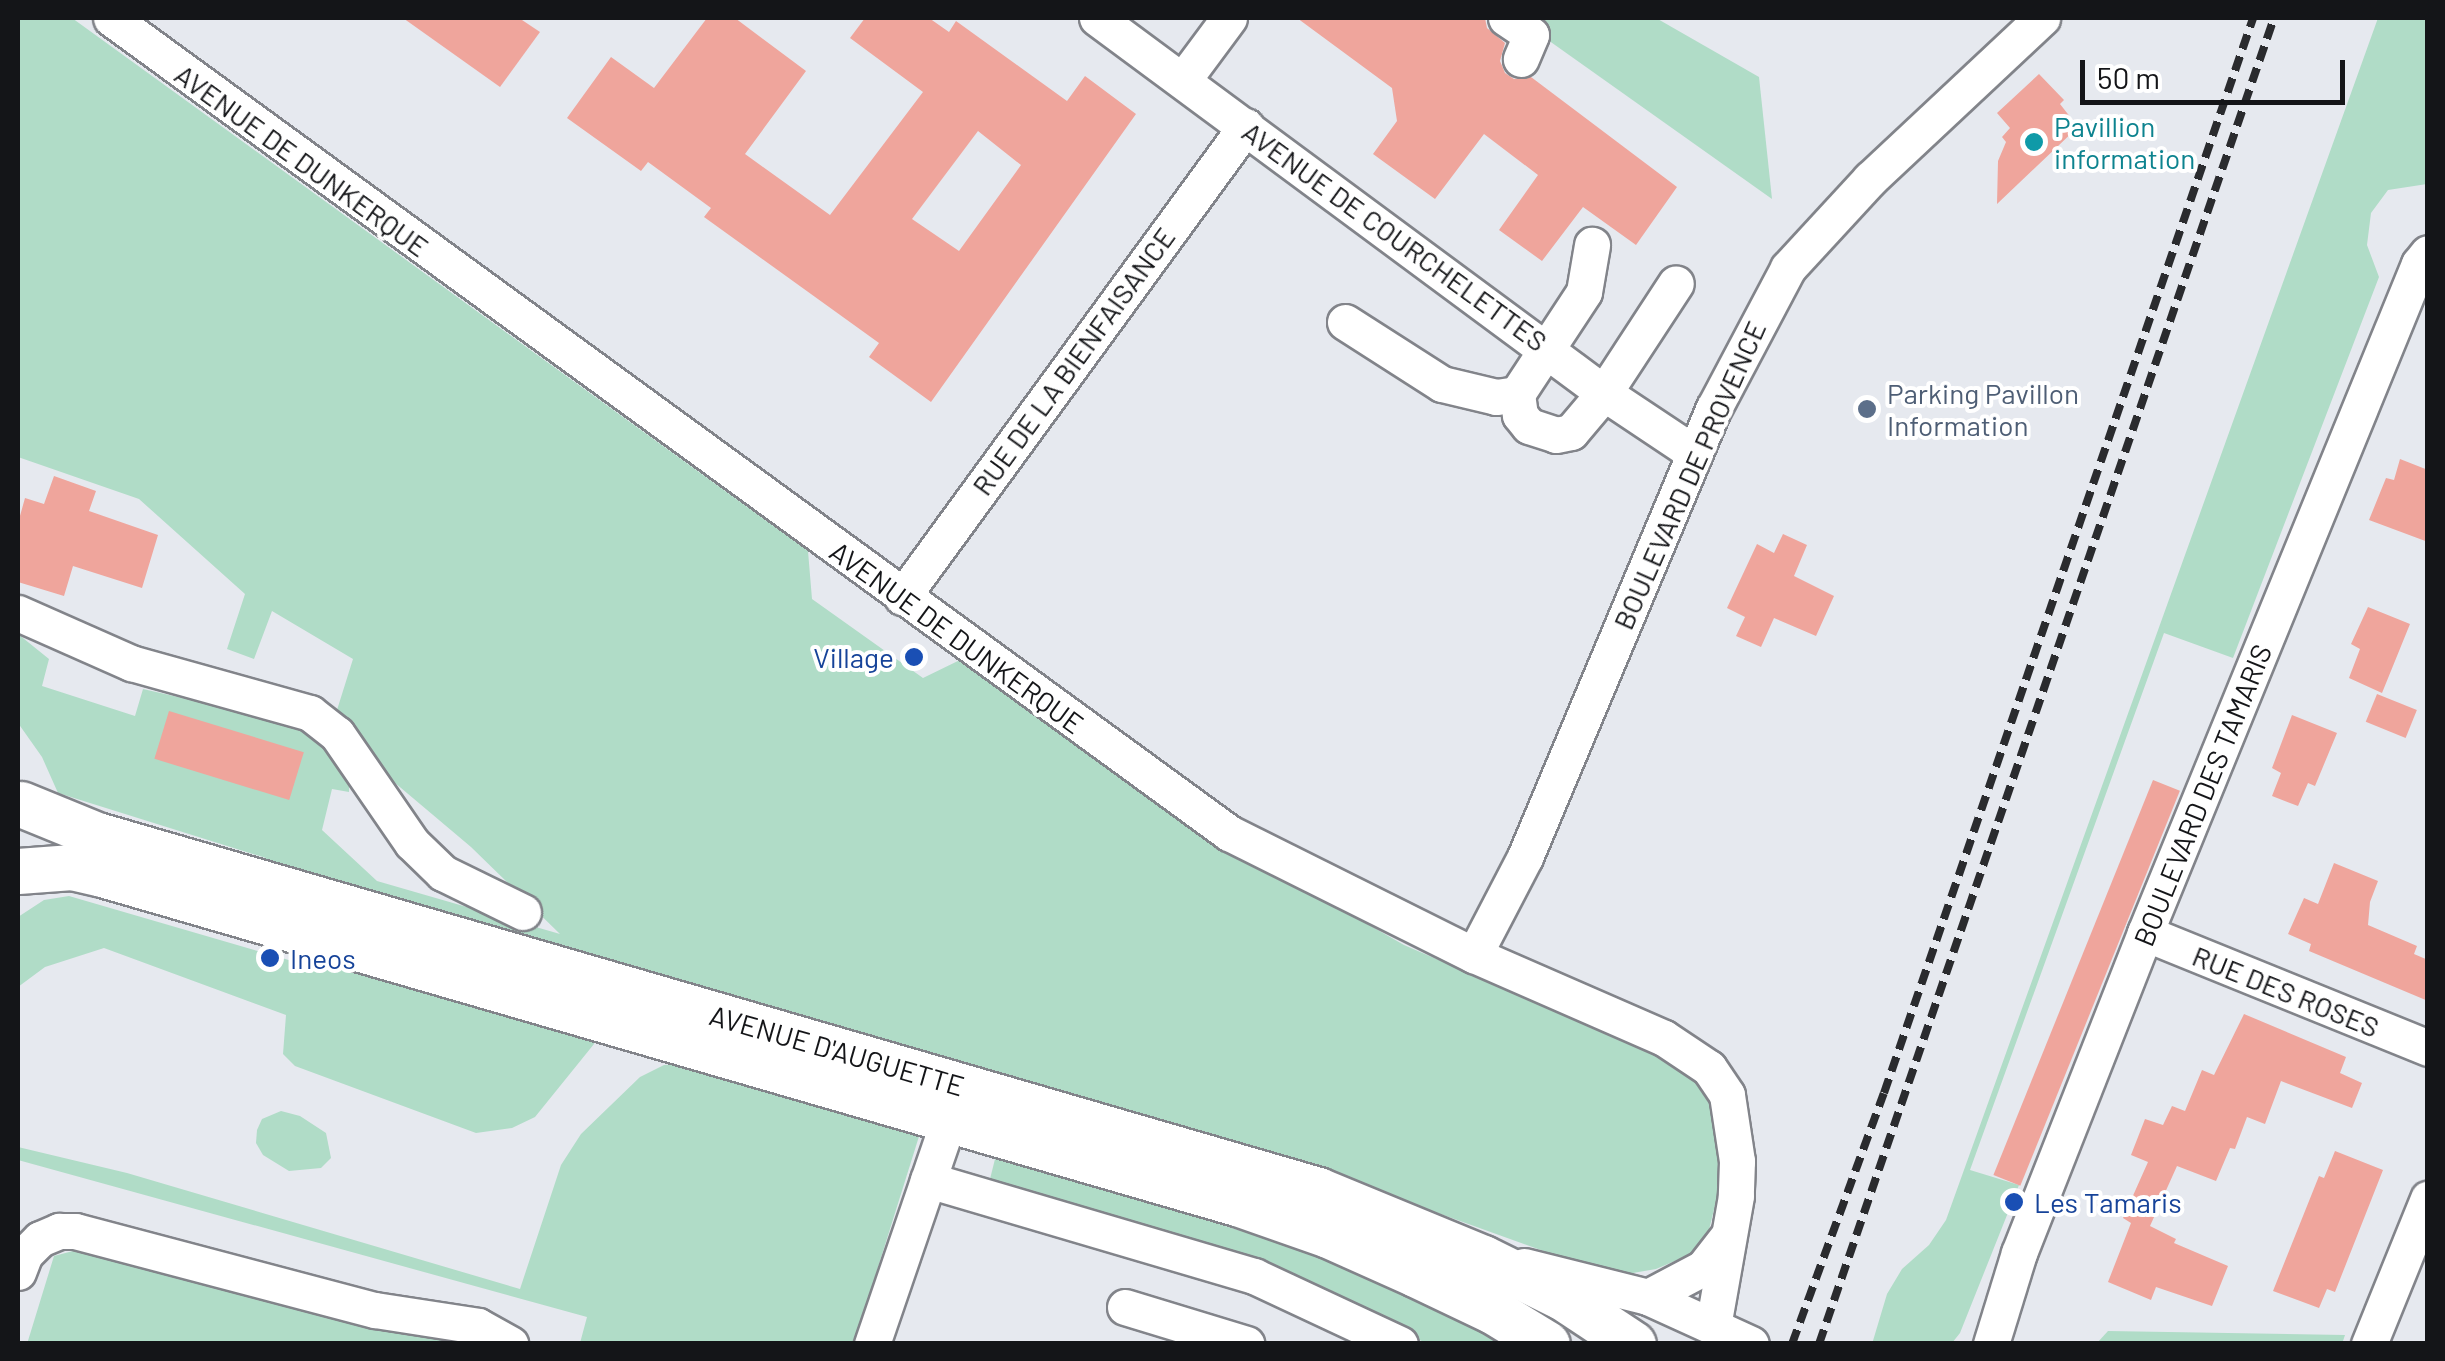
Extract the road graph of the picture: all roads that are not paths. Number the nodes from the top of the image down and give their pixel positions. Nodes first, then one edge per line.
1 (111, 18) edge
2 (1229, 18) edge
3 (1506, 18) edge
4 (2042, 18) edge
5 (1103, 19) edge
6 (1521, 59) dead end
7 (1183, 80) junction
8 (1246, 126) junction
9 (1592, 245) dead end
10 (2428, 253) edge
11 (1676, 283) dead end
12 (1345, 322) dead end
13 (1546, 347) junction
14 (1604, 393) junction
15 (1517, 394) junction
16 (1694, 453) junction
17 (902, 597) junction
18 (18, 613) edge
19 (18, 806) edge
20 (18, 870) edge
21 (523, 912) dead end
22 (2145, 933) junction
23 (1474, 955) junction
24 (2428, 1048) edge
25 (949, 1120) junction
26 (928, 1180) junction
27 (2428, 1199) edge
28 (1727, 1238) junction
29 (1483, 1258) junction
30 (18, 1272) edge
31 (1648, 1297) junction
32 (1125, 1307) dead end
33 (1714, 1326) junction
34 (1177, 1333) edge
35 (1749, 1343) edge
36 (510, 1344) edge
37 (872, 1344) edge
38 (1247, 1344) edge
39 (1400, 1344) edge
40 (1547, 1344) edge
41 (1634, 1344) edge
42 (1991, 1344) edge
43 (2369, 1344) edge

1 - 17 street, AVENUE DE DUNKERQUE
2 - 7 street
3 - 6 street
4 - 16 street, BOULEVARD DE PROVENCE
5 - 7 street, AVENUE DE COURCHELETTES
7 - 8 street, AVENUE DE COURCHELETTES
8 - 13 street, AVENUE DE COURCHELETTES
8 - 17 street, RUE DE LA BIENFAISANCE
9 - 13 street
10 - 22 street, BOULEVARD DES TAMARIS
11 - 14 street
12 - 15 street
13 - 14 street, AVENUE DE COURCHELETTES
13 - 15 street
14 - 15 street
14 - 16 street, AVENUE DE COURCHELETTES
16 - 23 street, BOULEVARD DE PROVENCE
17 - 23 street, AVENUE DE DUNKERQUE
18 - 21 street
19 - 29 main road, AVENUE D'AUGUETTE
20 - 25 main road, AVENUE D'AUGUETTE
22 - 24 street, RUE DES ROSES
22 - 42 street, BOULEVARD DES TAMARIS
23 - 28 street, AVENUE DE DUNKERQUE
25 - 26 street
25 - 40 main road, AVENUE D'AUGUETTE
26 - 37 street
26 - 39 street
27 - 43 street
28 - 31 street
28 - 33 street, AVENUE DE DUNKERQUE
29 - 31 street
29 - 41 main road, AVENUE D'AUGUETTE
30 - 36 street
31 - 33 street
32 - 34 street
33 - 35 street
34 - 38 street

